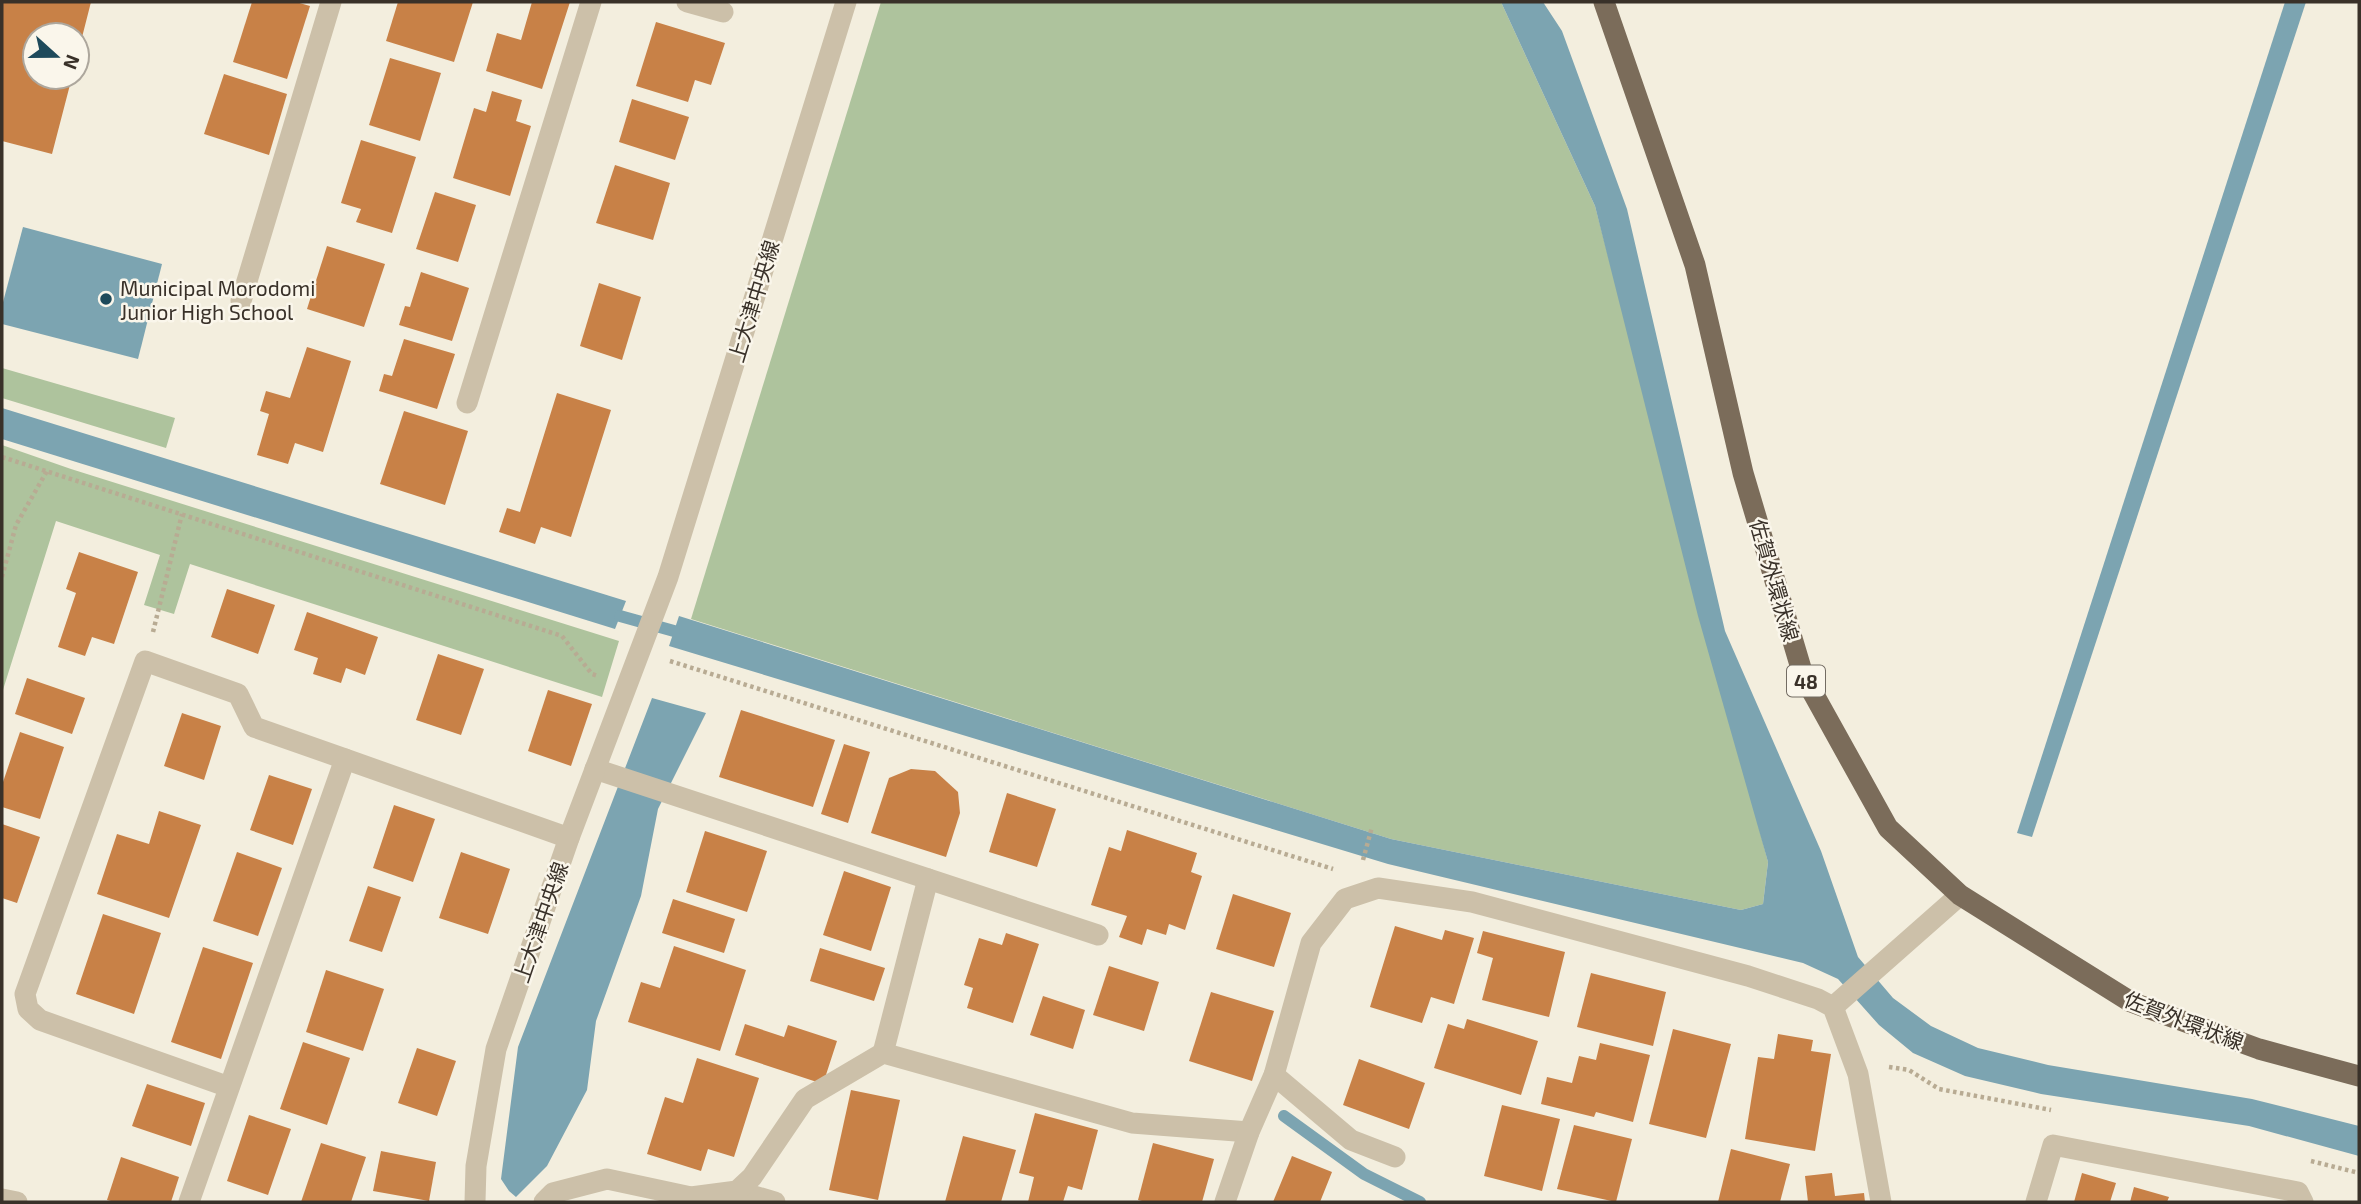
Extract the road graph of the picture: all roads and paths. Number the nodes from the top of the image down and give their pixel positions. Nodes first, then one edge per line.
1 (331, 2) edge
2 (591, 2) edge
3 (687, 2) edge
4 (846, 2) edge
5 (1604, 2) edge
6 (723, 12) dead end
7 (241, 301) dead end
8 (467, 403) dead end
9 (2, 457) edge
10 (47, 471) junction
11 (181, 514) junction
12 (2, 577) edge
13 (640, 652) junction
14 (145, 661) junction
15 (628, 684) junction
16 (345, 759) junction
17 (595, 769) junction
18 (1372, 827) dead end
19 (569, 838) junction
20 (1361, 865) dead end
21 (928, 879) junction
22 (1362, 893) junction
23 (1960, 895) junction
24 (1098, 935) dead end
25 (1833, 1007) junction
26 (883, 1053) junction
27 (1274, 1075) junction
28 (2359, 1076) edge
29 (229, 1087) junction
30 (1250, 1132) junction
31 (1395, 1157) dead end
32 (737, 1191) junction
33 (2, 1199) edge
34 (18, 1202) edge
35 (189, 1202) edge
36 (475, 1202) edge
37 (544, 1202) edge
38 (775, 1202) edge
39 (1225, 1202) edge
40 (1881, 1202) edge
41 (2036, 1202) edge
42 (2303, 1202) edge

1 - 7 street
2 - 8 street
3 - 6 street
4 - 13 street, 上大津中央線
5 - 23 main road, 佐賀外環状線 / 48
9 - 10 path
10 - 11 path
10 - 12 path
11 - 14 path
11 - 15 path
13 - 15 street, 上大津中央線
13 - 22 path
14 - 16 street
14 - 29 street
15 - 17 street, 上大津中央線
16 - 19 street
16 - 29 street
17 - 19 street, 上大津中央線
17 - 21 street
18 - 20 path
19 - 36 street, 上大津中央線
21 - 24 street
21 - 26 street
22 - 25 street
22 - 27 street
23 - 25 street
23 - 28 main road, 佐賀外環状線 / 48
25 - 40 street
26 - 30 street
26 - 32 street
27 - 30 street
27 - 31 street
29 - 35 street
30 - 39 street
32 - 37 street
32 - 38 street
33 - 34 street
41 - 42 street

